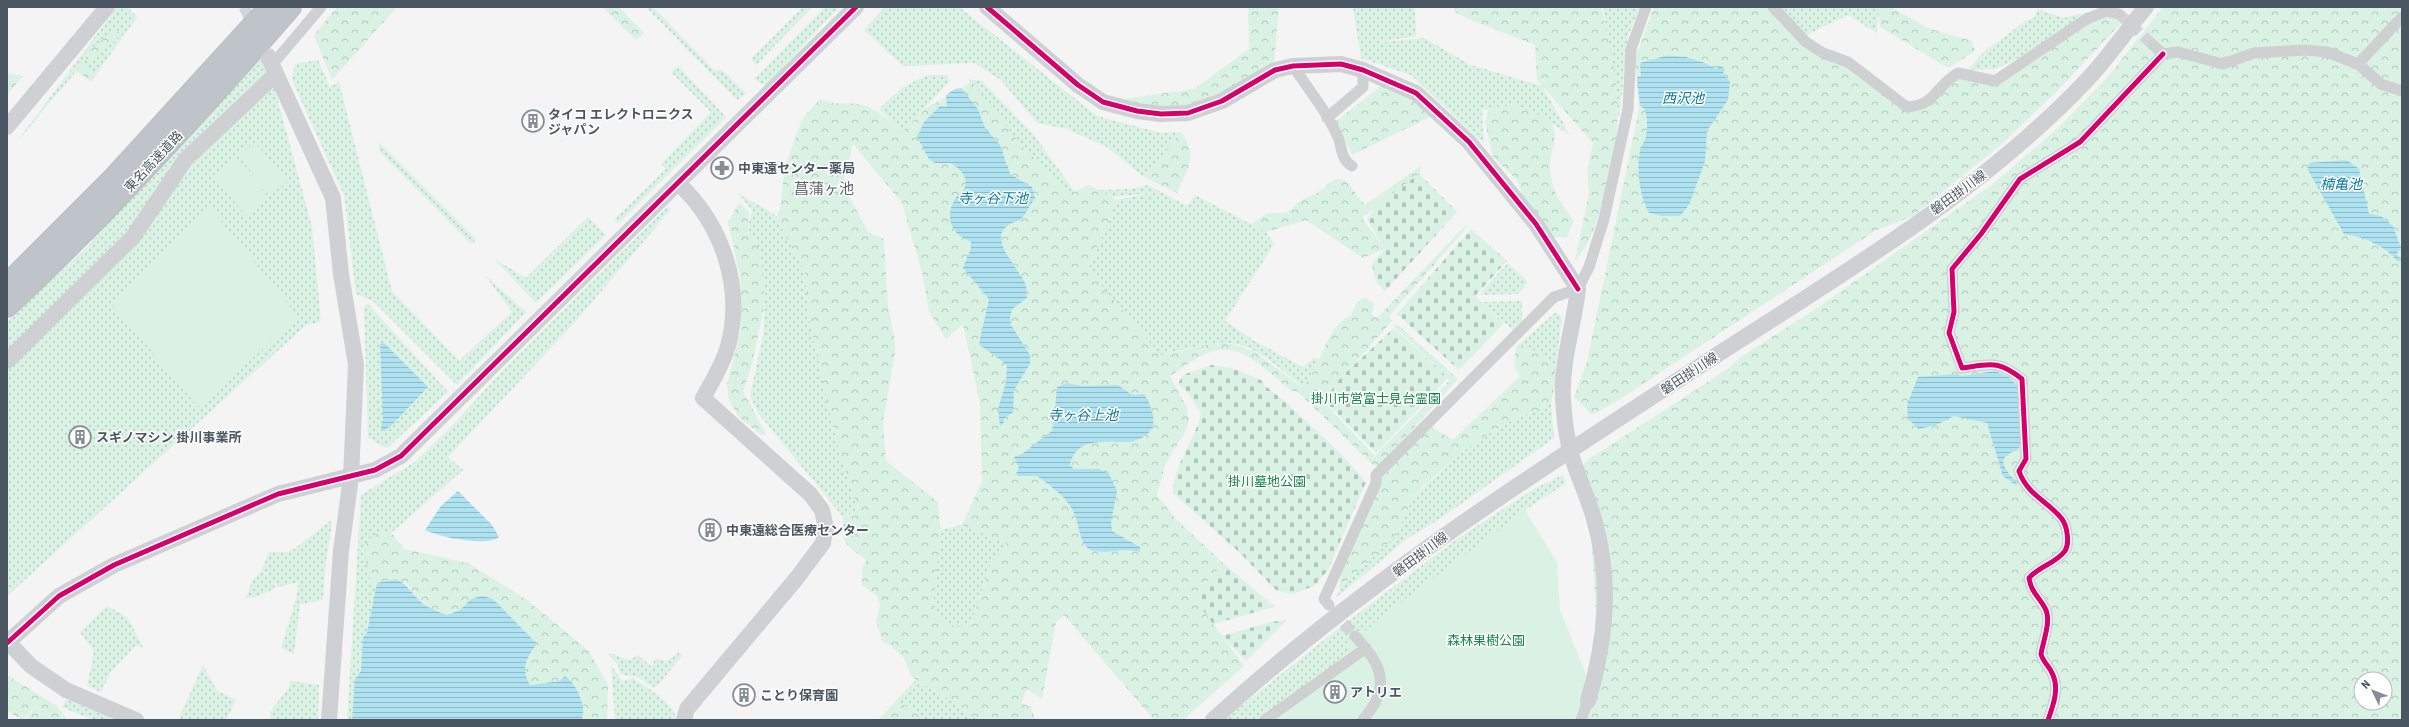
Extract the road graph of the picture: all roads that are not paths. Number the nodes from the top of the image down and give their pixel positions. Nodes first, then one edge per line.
1 (107, 7) edge
2 (269, 7) edge
3 (291, 7) edge
4 (320, 7) edge
5 (856, 7) edge
6 (987, 7) edge
7 (1646, 7) edge
8 (1773, 7) edge
9 (2146, 7) edge
10 (2119, 14) tunnel mouth
11 (2402, 17) edge
12 (2153, 45) tunnel mouth
13 (2163, 54) junction
14 (2358, 64) junction
15 (272, 65) junction
16 (1293, 66) junction
17 (1363, 70) junction
18 (2402, 90) edge
19 (1327, 118) junction
20 (7, 127) edge
21 (1352, 166) dead end
22 (678, 184) junction
23 (7, 284) edge
24 (1578, 289) junction
25 (7, 307) edge
26 (7, 361) edge
27 (1570, 450) junction
28 (351, 477) junction
29 (1329, 606) tunnel mouth
30 (1355, 636) tunnel mouth
31 (7, 642) edge
32 (1366, 648) junction
33 (1588, 701) joint
34 (136, 720) edge
35 (329, 720) edge
36 (684, 720) edge
37 (1213, 720) edge
38 (1266, 720) edge
39 (1363, 720) edge
40 (1581, 720) edge
41 (2048, 720) edge

1 - 20 street
2 - 23 highway, 東名高速道路
3 - 25 highway, 東名高速道路
4 - 15 street
5 - 22 street
6 - 16 street
7 - 24 street
8 - 10 street
9 - 27 street, 磐田掛川線
11 - 14 street
12 - 13 street
13 - 14 street
13 - 41 street
14 - 18 street
15 - 26 street
15 - 28 street
16 - 17 street
16 - 19 street
17 - 19 street
17 - 24 street
19 - 21 street
22 - 28 street
22 - 36 street
24 - 27 street
24 - 29 street
27 - 33 street
27 - 37 street, 磐田掛川線
28 - 31 street
28 - 35 street
30 - 32 street
31 - 34 street
32 - 38 street
32 - 39 street
33 - 40 street

